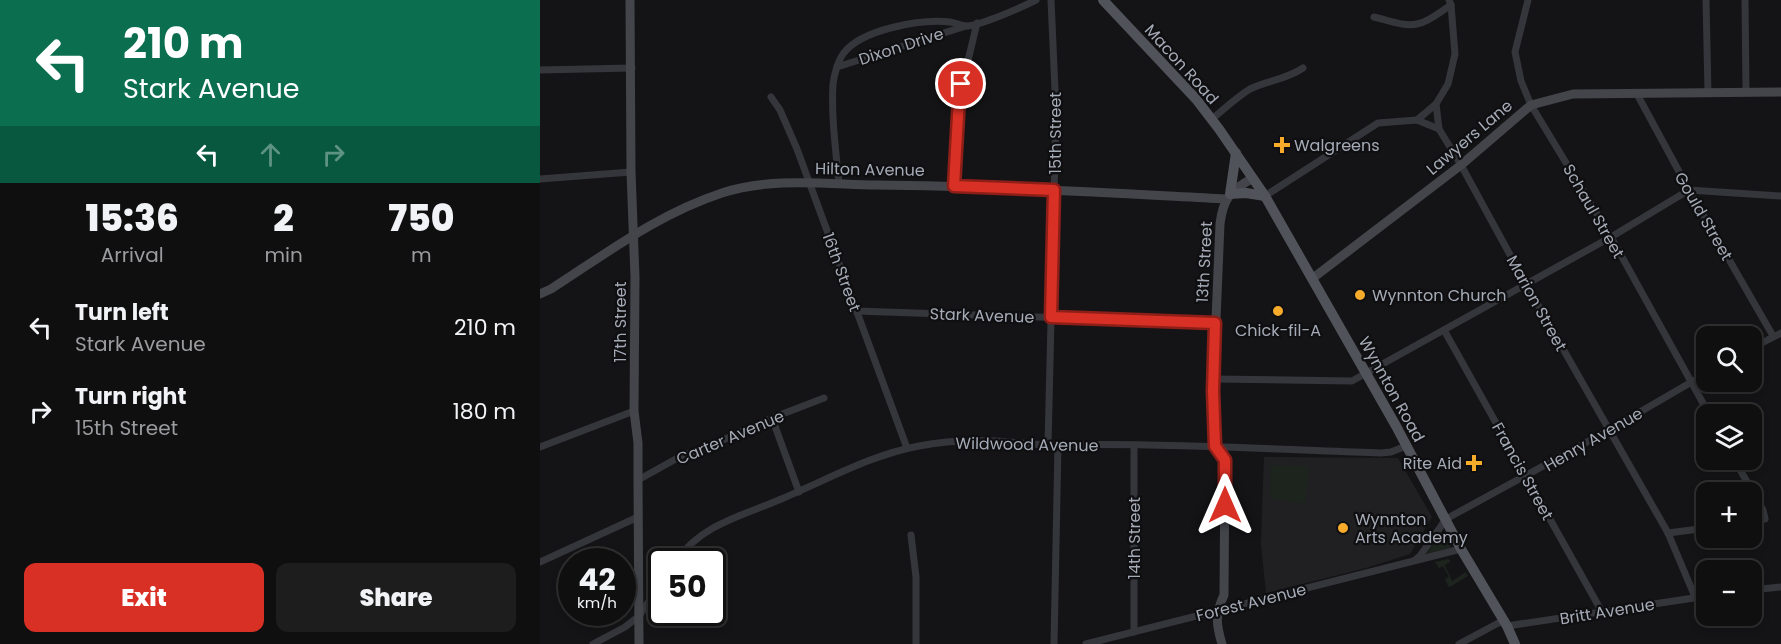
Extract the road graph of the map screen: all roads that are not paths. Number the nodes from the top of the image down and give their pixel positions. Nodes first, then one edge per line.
1 (630, 0) edge
2 (1036, 0) edge
3 (1051, 0) edge
4 (1102, 0) edge
5 (1528, 0) edge
6 (1706, 0) edge
7 (1745, 0) edge
8 (1450, 2) edge
9 (1374, 17) dead end
10 (977, 23) junction
11 (966, 26) junction
12 (837, 67) junction
13 (632, 68) junction
14 (1304, 68) dead end
15 (540, 70) edge
16 (1746, 92) junction
17 (1781, 92) edge
18 (1708, 93) junction
19 (1637, 94) junction
20 (771, 97) dead end
21 (1436, 104) junction
22 (1531, 105) junction
23 (1212, 119) junction
24 (1417, 120) junction
25 (1439, 129) junction
26 (1236, 152) junction
27 (1461, 165) junction
28 (632, 172) junction
29 (1253, 178) junction
30 (540, 179) edge
31 (809, 183) junction
32 (839, 184) junction
33 (954, 186) junction
34 (1054, 190) junction
35 (1689, 190) junction
36 (1265, 196) junction
37 (1781, 196) edge
38 (1228, 197) junction
39 (634, 235) junction
40 (1611, 237) junction
41 (1313, 278) junction
42 (1526, 284) junction
43 (540, 294) edge
44 (856, 311) junction
45 (1051, 317) junction
46 (1215, 323) junction
47 (1444, 330) junction
48 (1781, 333) edge
49 (1773, 336) junction
50 (1762, 342) edge
51 (1366, 373) junction
52 (1696, 378) edge
53 (1213, 379) junction
54 (1691, 381) junction
55 (824, 398) dead end
56 (1704, 404) edge
57 (634, 411) junction
58 (772, 418) junction
59 (1609, 430) junction
60 (1048, 445) junction
61 (1058, 445) junction
62 (1134, 445) junction
63 (1215, 446) junction
64 (1406, 446) junction
65 (540, 447) edge
66 (907, 448) junction
67 (1527, 476) junction
68 (638, 480) junction
69 (800, 492) junction
70 (638, 517) junction
71 (1446, 519) junction
72 (1696, 529) edge
73 (1668, 533) junction
74 (911, 535) dead end
75 (687, 548) edge
76 (1461, 549) junction
77 (1415, 560) junction
78 (540, 562) edge
79 (1781, 587) edge
80 (1762, 589) edge
81 (1695, 597) joint
82 (648, 603) edge
83 (1217, 610) junction
84 (1602, 612) junction
85 (639, 616) junction
86 (1505, 623) junction
87 (1134, 632) junction
88 (597, 643) edge
89 (639, 644) edge
90 (916, 644) edge
91 (1054, 644) edge
92 (1086, 644) edge
93 (1222, 644) edge
94 (1459, 644) edge
95 (1515, 644) edge

1 - 13 street, 17th Street
2 - 10 street, Dixon Drive
3 - 34 street, 15th Street
4 - 23 main road, Macon Road
5 - 22 street, Schaul Street
6 - 18 street
7 - 16 street
8 - 9 street
8 - 21 street
10 - 11 street, Dixon Drive
10 - 33 street
11 - 12 street, Dixon Drive
11 - 12 street, Dixon Drive
12 - 32 street, Dixon Drive
13 - 15 street
13 - 28 street, 17th Street
14 - 23 street
16 - 17 street, Lawyers Lane
16 - 18 street, Lawyers Lane
18 - 19 street, Lawyers Lane
19 - 22 street, Lawyers Lane
19 - 35 street, Gould Street
20 - 31 street, 16th Street
21 - 24 street
21 - 25 street, Marion Street
22 - 27 street, Lawyers Lane
22 - 40 street, Schaul Street
23 - 26 main road, Macon Road
24 - 25 street
24 - 36 street
25 - 27 street, Marion Street
26 - 29 main road, Wynnton Road
26 - 38 main road
27 - 41 street, Lawyers Lane
27 - 42 street, Marion Street
28 - 30 street
28 - 39 street, 17th Street
29 - 36 main road, Wynnton Road
29 - 38 street
31 - 32 street, Hilton Avenue
31 - 39 street, Hilton Avenue
31 - 44 street, 16th Street
32 - 33 street, Hilton Avenue
33 - 34 street, Hilton Avenue
34 - 38 street, Hilton Avenue
34 - 45 street, 15th Street
35 - 37 street
35 - 40 street
35 - 49 street, Gould Street
36 - 38 main road
36 - 41 main road, Wynnton Road
38 - 46 street, 13th Street
39 - 43 street, Hilton Avenue
39 - 57 street, 17th Street
40 - 42 street
40 - 54 street, Schaul Street
41 - 51 main road, Wynnton Road
42 - 47 street
42 - 59 street, Marion Street
44 - 45 street, Stark Avenue
44 - 66 street, 16th Street
45 - 46 street, Stark Avenue
45 - 60 street, 15th Street
46 - 53 street, 13th Street
47 - 51 street
47 - 67 street, Francis Street
48 - 49 street
49 - 50 street
51 - 53 street
51 - 64 main road, Wynnton Road
52 - 54 street, Henry Avenue
53 - 63 street, 13th Street
54 - 56 street, Schaul Street
54 - 59 street, Henry Avenue
55 - 58 street, Carter Avenue
57 - 65 street
57 - 68 street, 17th Street
58 - 68 street, Carter Avenue
58 - 69 street
59 - 67 street, Henry Avenue
59 - 73 street, Marion Street
60 - 61 street, Wildwood Avenue
60 - 66 street, Wildwood Avenue
61 - 62 street, Wildwood Avenue
61 - 91 street
62 - 63 street, Wildwood Avenue
62 - 87 street, 14th Street
63 - 64 street, Wildwood Avenue
63 - 83 street, 13th Street
64 - 71 main road, Wynnton Road
66 - 69 street, Wildwood Avenue
67 - 71 street, Henry Avenue
67 - 84 street, Francis Street
68 - 70 street, 17th Street
69 - 75 street, Wildwood Avenue
70 - 78 street
70 - 85 street, 17th Street
71 - 76 main road, Wynnton Road
71 - 77 street
72 - 73 street
73 - 81 street, Marion Street
74 - 90 street
76 - 77 street, Forest Avenue
76 - 86 main road, Wynnton Road
77 - 83 street, Forest Avenue
79 - 80 street
81 - 84 street, Britt Avenue
82 - 85 street
83 - 87 street, Forest Avenue
83 - 93 street, 13th Street
84 - 86 street, Britt Avenue
85 - 88 street
85 - 89 street, 17th Street
86 - 94 street, Britt Avenue
86 - 95 main road, Wynnton Road
87 - 92 street, Forest Avenue

